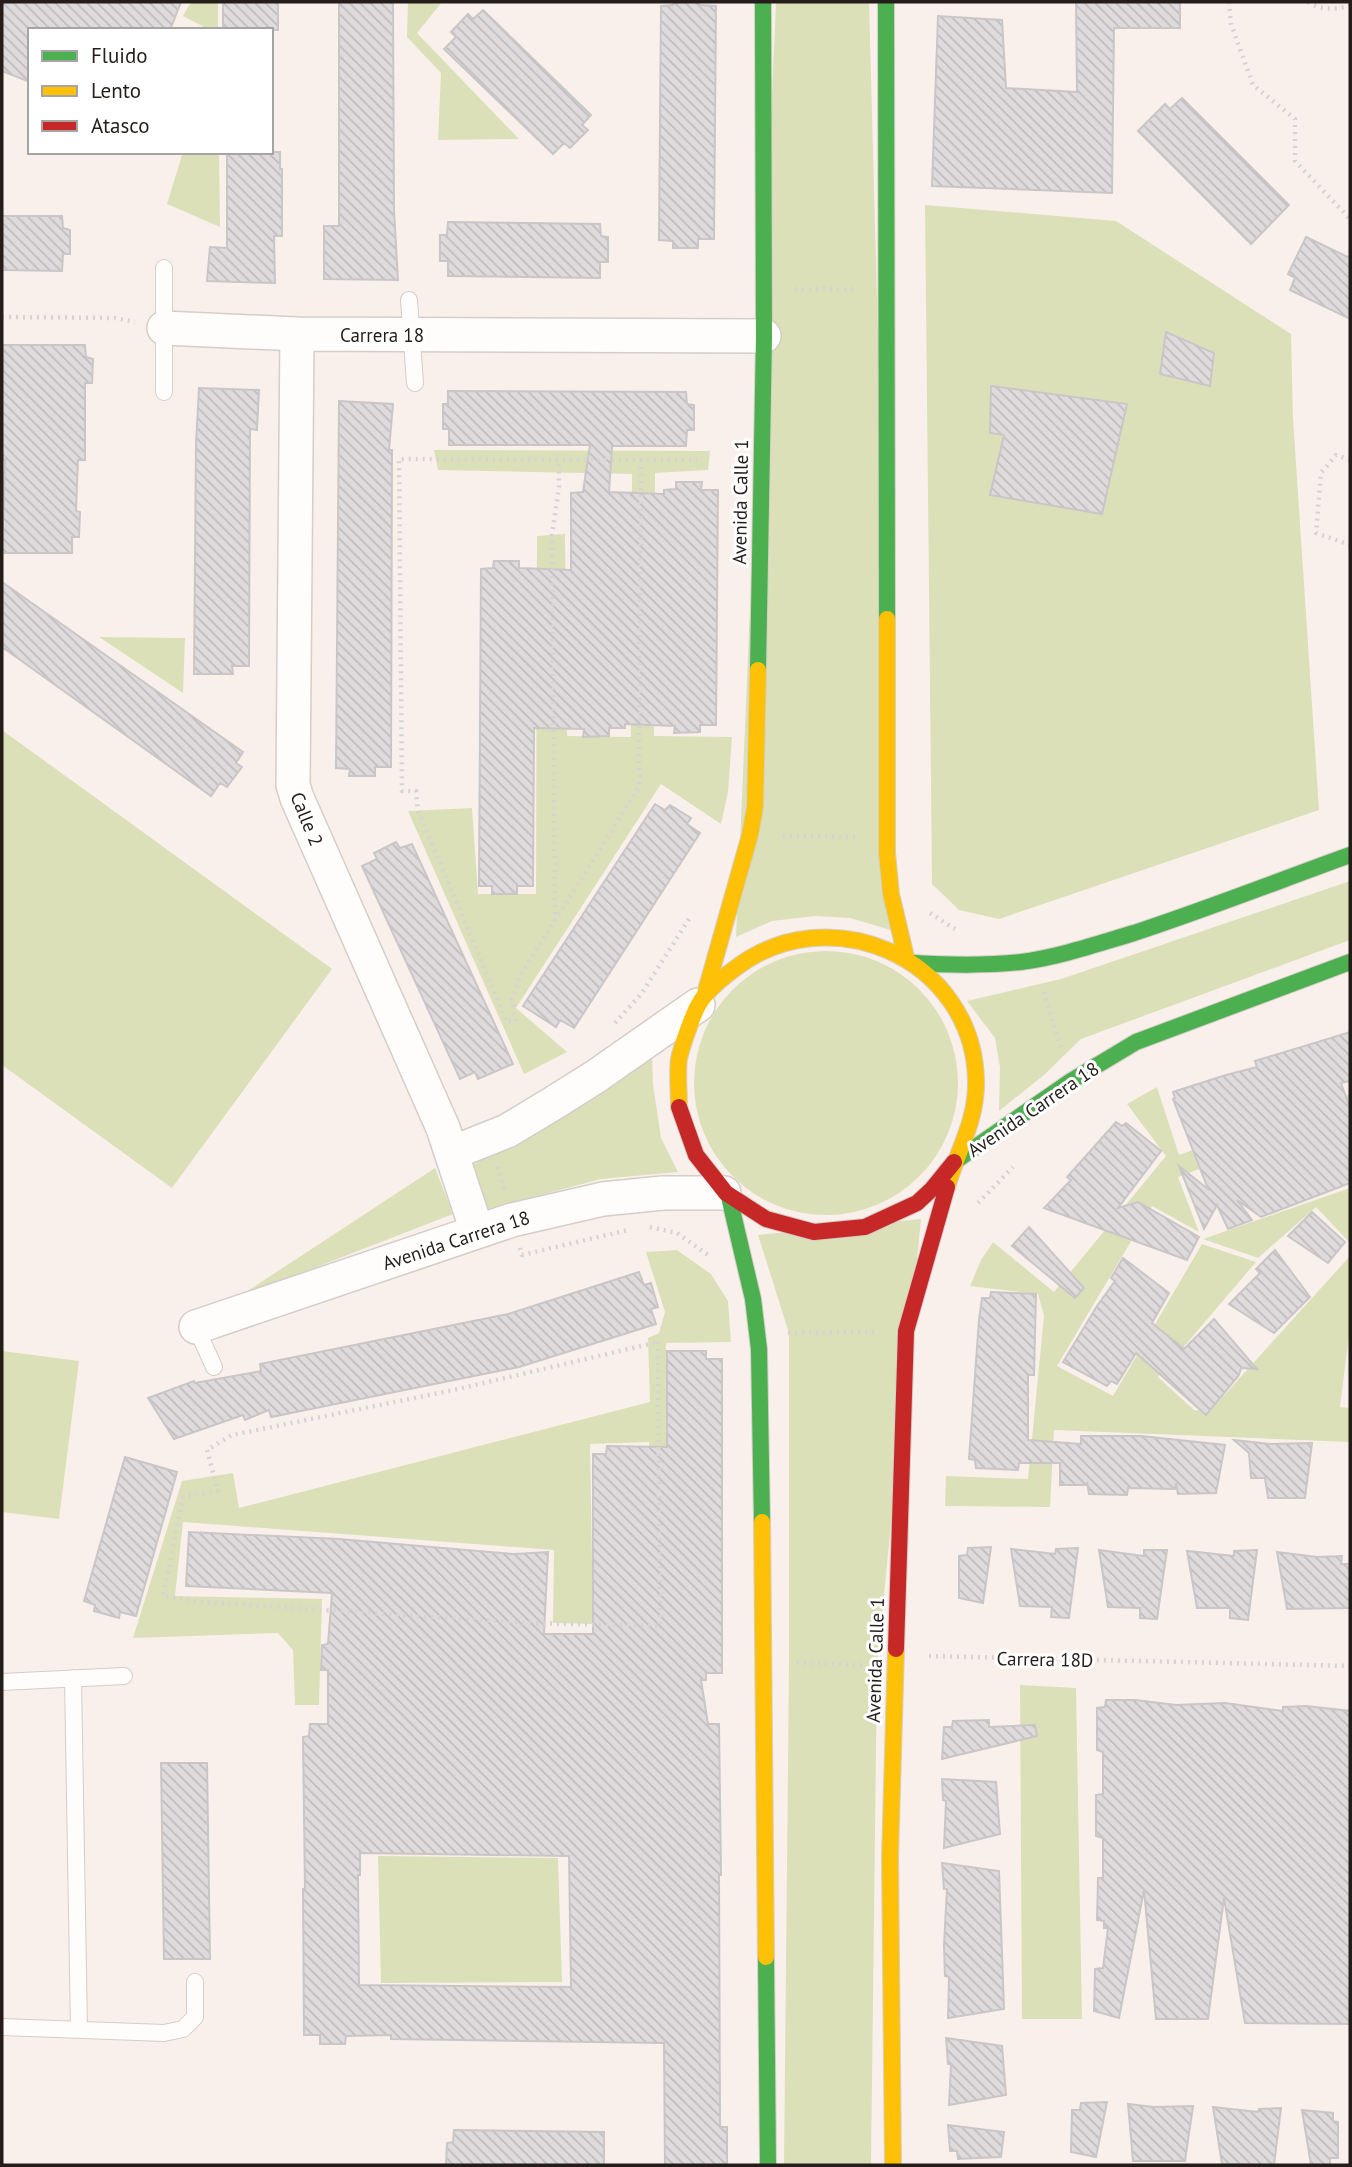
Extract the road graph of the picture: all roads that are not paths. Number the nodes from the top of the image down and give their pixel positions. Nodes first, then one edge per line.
1 (763, 2) edge
2 (886, 2) edge
3 (164, 268) dead end
4 (409, 300) dead end
5 (163, 328) junction
6 (297, 334) junction
7 (410, 335) junction
8 (764, 336) junction
9 (415, 383) dead end
10 (163, 392) dead end
11 (1350, 855) edge
12 (910, 960) junction
13 (1350, 962) edge
14 (701, 1001) junction
15 (453, 1153) junction
16 (954, 1162) junction
17 (726, 1195) junction
18 (477, 1231) junction
19 (196, 1327) joint
20 (214, 1367) dead end
21 (124, 1676) dead end
22 (73, 1678) junction
23 (2, 1682) edge
24 (195, 1982) dead end
25 (2, 2026) edge
26 (79, 2030) junction
27 (768, 2165) edge
28 (893, 2165) edge

1 - 8 main road, Avenida Calle 1
2 - 12 main road
3 - 5 lane
4 - 7 lane
5 - 6 street, Carrera 18
5 - 10 lane
6 - 7 street, Carrera 18
6 - 15 street, Calle 2
7 - 8 street, Carrera 18
7 - 9 lane
8 - 14 main road, Avenida Calle 1
11 - 12 main road
12 - 14 main road
12 - 16 main road
13 - 16 main road, Avenida Carrera 18
14 - 15 street
14 - 17 main road, Avenida Calle 1
15 - 18 street, Calle 2
16 - 17 main road, Avenida Carrera 18
16 - 28 main road, Avenida Calle 1
17 - 18 street, Avenida Carrera 18
17 - 27 main road
18 - 19 street, Avenida Carrera 18
19 - 20 lane
21 - 22 lane
22 - 23 lane
22 - 26 lane
24 - 26 lane
25 - 26 lane

